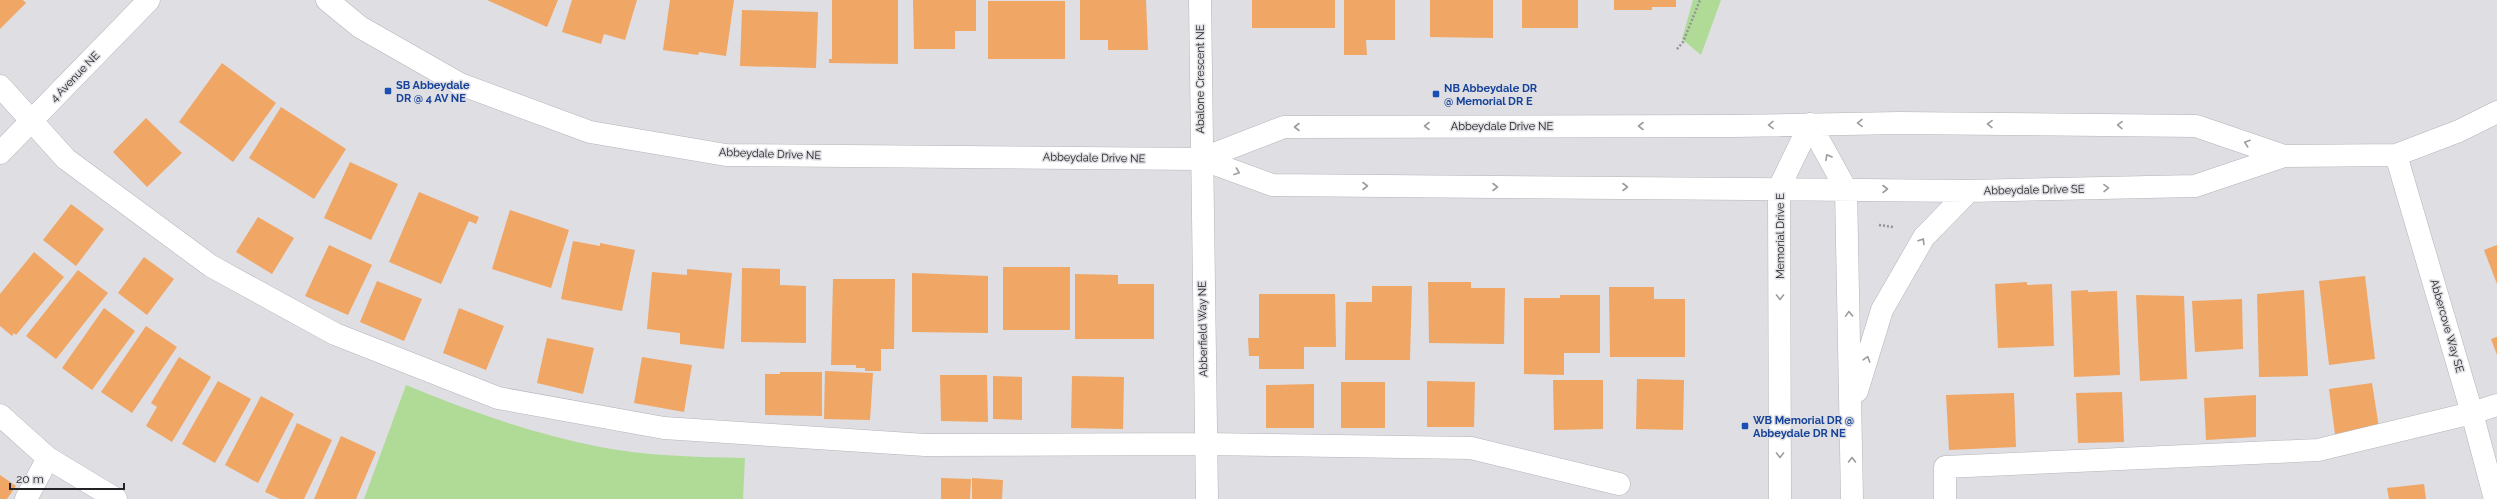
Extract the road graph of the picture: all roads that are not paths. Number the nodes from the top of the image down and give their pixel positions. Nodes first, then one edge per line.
1 (149, 0) edge
2 (327, 0) edge
3 (1200, 0) edge
4 (0, 86) edge
5 (2497, 112) edge
6 (32, 122) junction
7 (1810, 124) junction
8 (0, 153) edge
9 (2396, 155) junction
10 (2284, 156) junction
11 (1201, 159) junction
12 (1779, 188) junction
13 (1846, 189) junction
14 (1968, 191) junction
15 (2497, 405) edge
16 (1852, 409) junction
17 (2472, 413) junction
18 (0, 416) edge
19 (1205, 444) junction
20 (48, 458) junction
21 (1619, 484) dead end
22 (26, 499) edge
23 (116, 499) edge
24 (1207, 499) edge
25 (1780, 499) edge
26 (1852, 499) edge
27 (1945, 499) edge
28 (2494, 499) edge

1 - 6 street, 4 Avenue NE
2 - 11 street, Abbeydale Drive NE
3 - 11 street, Abalone Crescent NE
4 - 6 street
5 - 9 street, Abbeydale Drive SE
6 - 8 street, 4 Avenue NE
6 - 19 street
10 -> 7 street, Abbeydale Drive SE
7 -> 11 street, Abbeydale Drive NE
7 - 12 street, Memorial Drive E
13 -> 7 street
9 - 10 street, Abbeydale Drive SE
9 - 17 street, Abbercove Way SE
14 -> 10 street, Abbeydale Drive SE
11 -> 12 street, Abbeydale Drive NE
11 - 19 street, Abberfield Way NE
12 - 13 street, Abbeydale Drive SE
12 -> 25 street, Memorial Drive E
13 -> 14 street, Abbeydale Drive SE
16 -> 13 street
16 -> 14 street
15 - 17 street
26 -> 16 street
17 - 27 street
17 - 28 street, Abbercove Way SE
18 - 20 street
19 - 21 street
19 - 24 street, Abberfield Way NE
20 - 22 street
20 - 23 street

